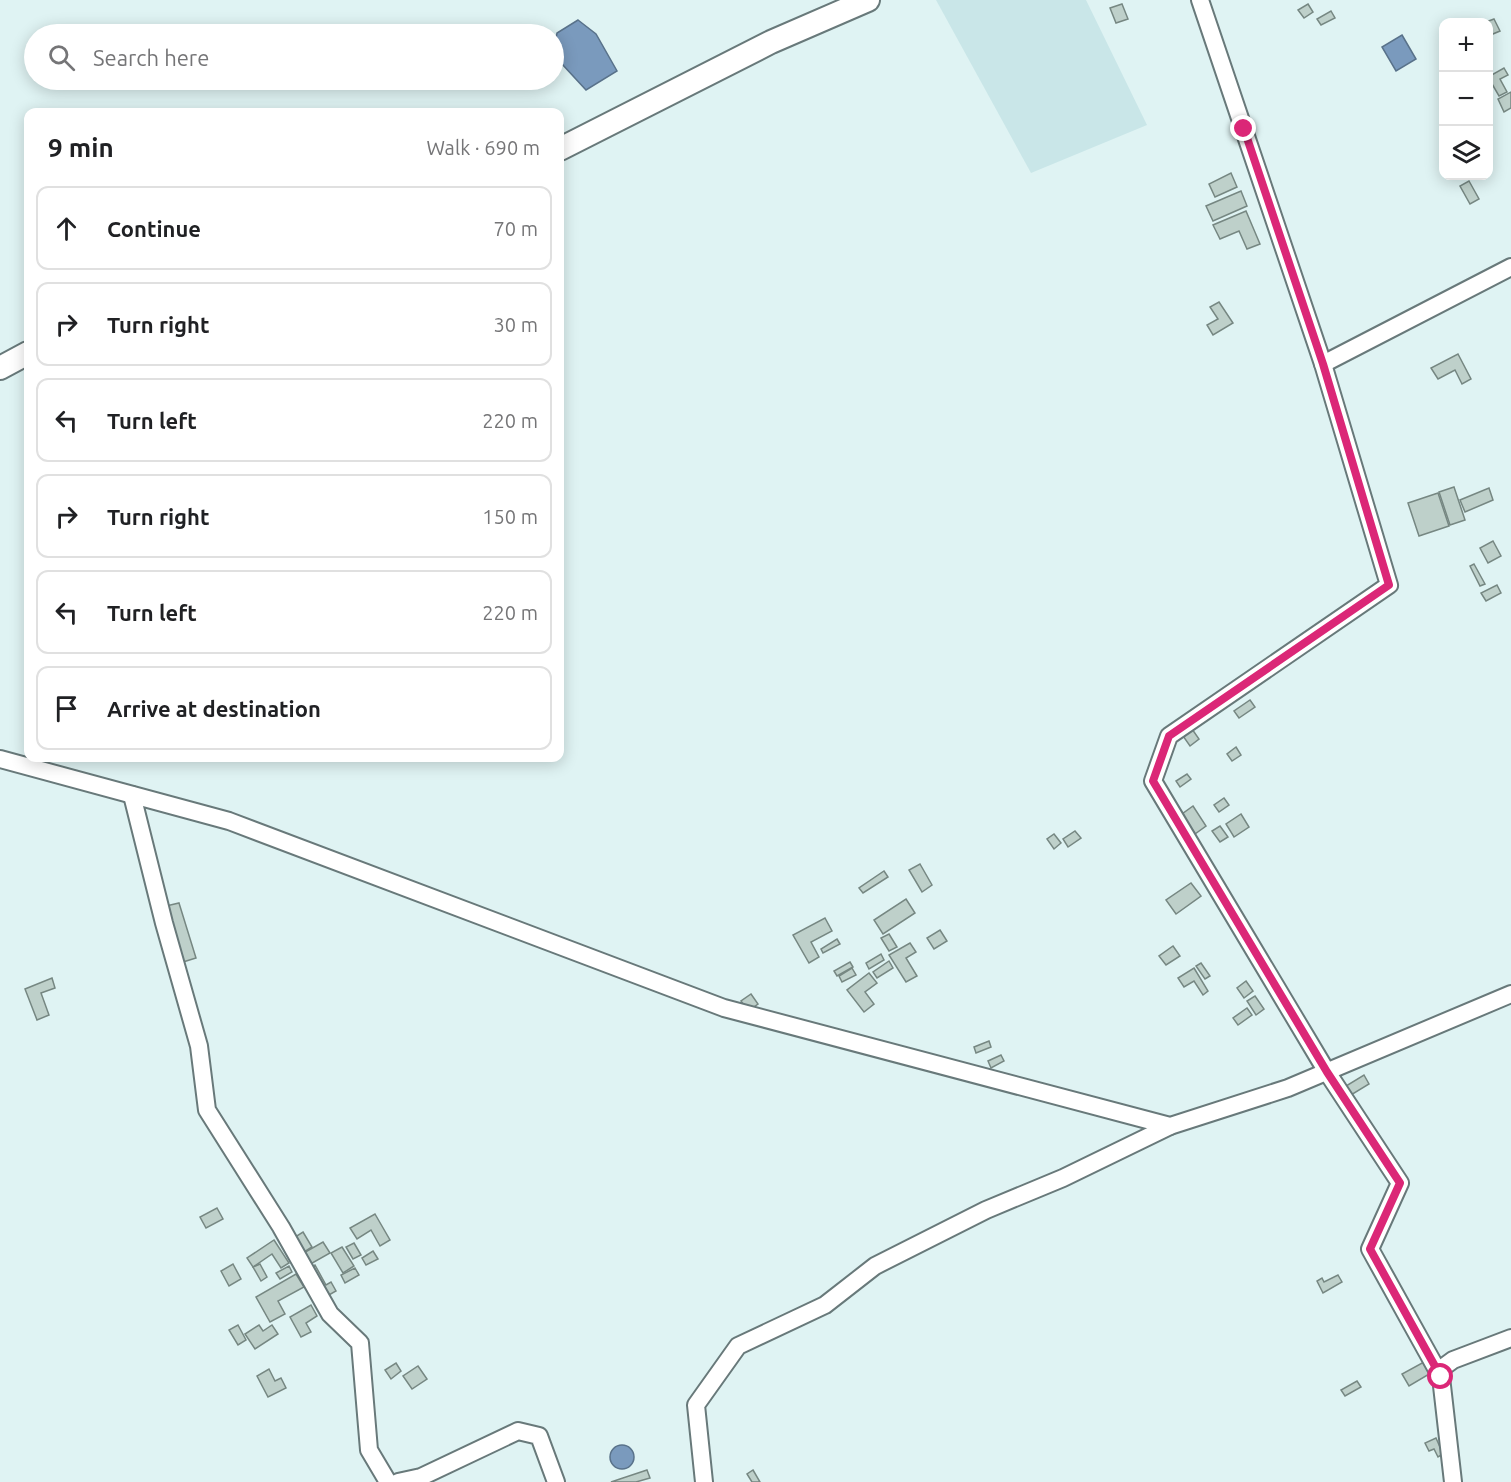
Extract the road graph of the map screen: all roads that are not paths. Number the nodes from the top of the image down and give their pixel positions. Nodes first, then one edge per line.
1 (868, 0) edge
2 (1200, 0) edge
3 (564, 147) edge
4 (1511, 267) edge
5 (24, 355) edge
6 (1323, 364) junction
7 (0, 368) edge
8 (0, 759) edge
9 (132, 795) junction
10 (1511, 994) edge
11 (1327, 1072) junction
12 (1170, 1126) junction
13 (1511, 1338) edge
14 (1437, 1371) junction
15 (388, 1482) edge
16 (399, 1482) edge
17 (556, 1482) edge
18 (704, 1482) edge
19 (1454, 1482) edge

1 - 3 main road
2 - 6 street
4 - 6 street
5 - 7 main road
6 - 11 street
8 - 9 street
9 - 12 street
9 - 15 street
10 - 11 street
11 - 12 street
11 - 14 street
12 - 18 street
13 - 14 street
14 - 19 street
16 - 17 street

